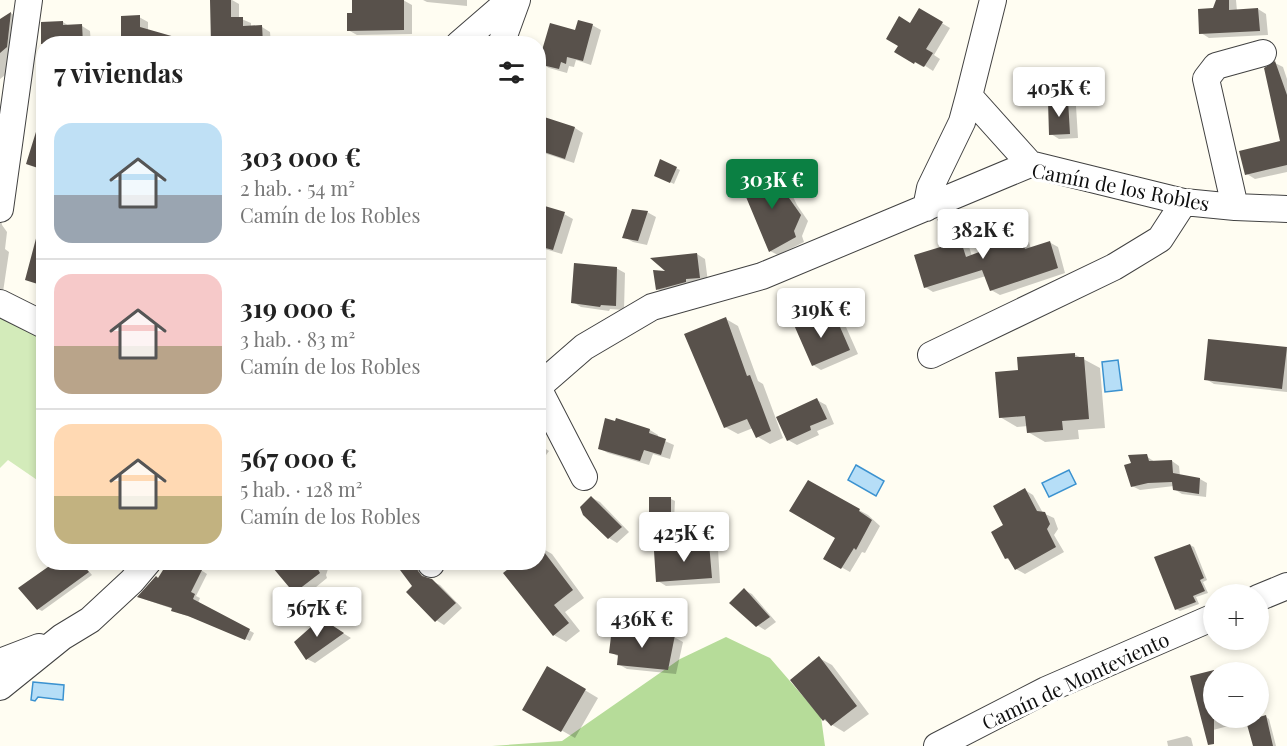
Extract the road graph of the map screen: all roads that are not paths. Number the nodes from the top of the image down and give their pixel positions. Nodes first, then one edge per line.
1 (29, 0) edge
2 (510, 0) edge
3 (517, 0) edge
4 (993, 0) edge
5 (468, 36) edge
6 (504, 36) edge
7 (1263, 52) dead end
8 (969, 96) junction
9 (1030, 164) junction
10 (1184, 202) junction
11 (1235, 207) junction
12 (926, 208) junction
13 (0, 209) edge
14 (1287, 209) edge
15 (0, 303) edge
16 (36, 321) edge
17 (931, 355) dead end
18 (546, 380) edge
19 (546, 403) edge
20 (584, 477) dead end
21 (141, 570) edge
22 (1287, 585) edge
23 (1269, 593) edge
24 (1203, 622) edge
25 (62, 637) junction
26 (0, 662) edge
27 (0, 687) edge
28 (937, 746) edge

1 - 13 street
2 - 5 street
3 - 6 street
4 - 8 street
7 - 11 street
8 - 9 street
8 - 12 street
9 - 10 street, Camín de los Robles
9 - 12 street, Camín de los Robles
10 - 11 street, Camín de los Robles
10 - 17 street
11 - 14 street, Camín de los Robles
12 - 18 street, Camín de los Robles
15 - 16 street
19 - 20 street
21 - 25 street
22 - 23 street
24 - 28 street, Camín de Monteviento
25 - 26 street
25 - 27 street

